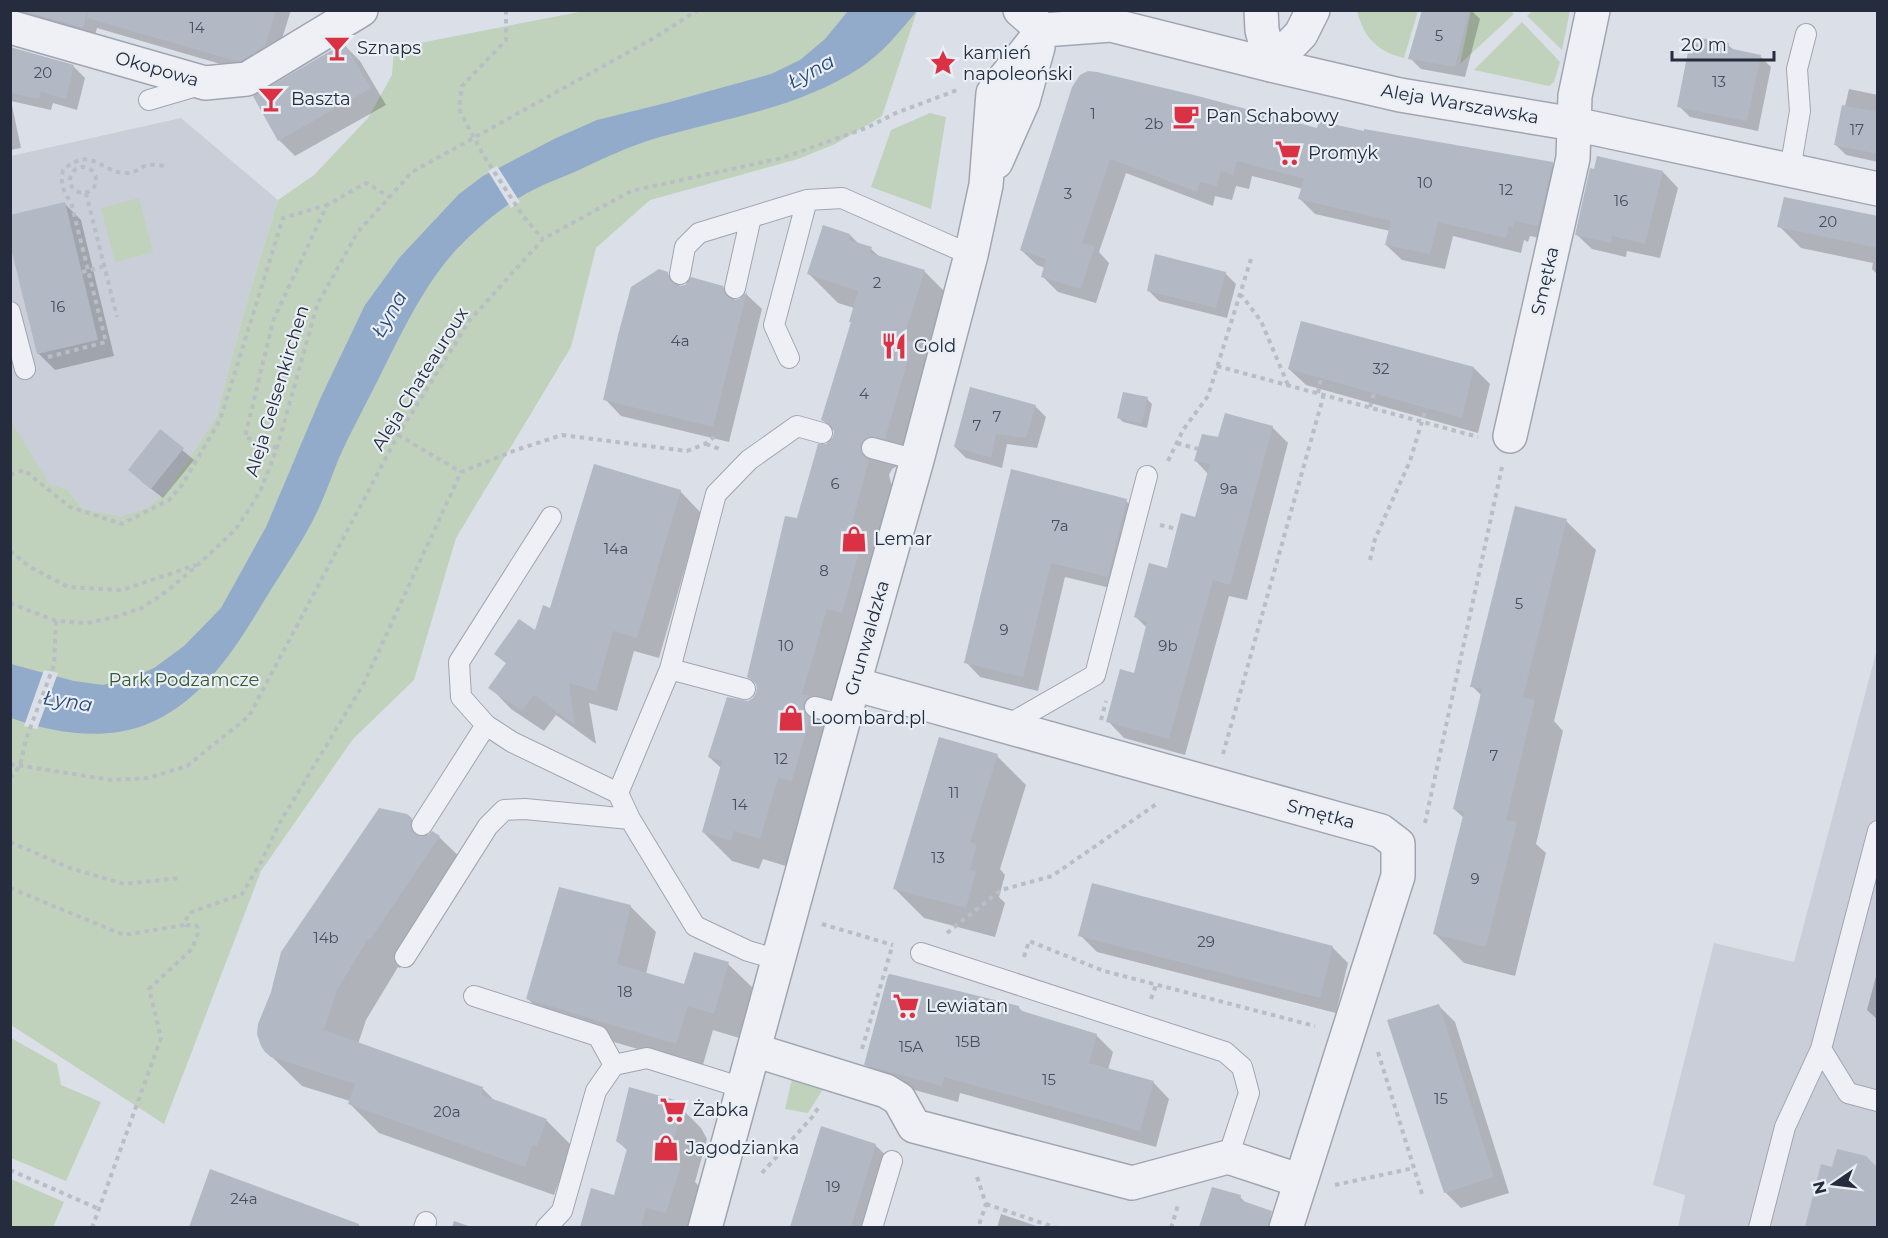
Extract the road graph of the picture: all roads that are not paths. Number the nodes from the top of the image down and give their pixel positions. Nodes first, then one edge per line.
1 (1261, 10) edge
2 (1313, 10) edge
3 (1593, 10) edge
4 (353, 12) edge
5 (1032, 20) edge
6 (10, 27) edge
7 (1806, 34) dead end
8 (1271, 65) junction
9 (206, 83) junction
10 (149, 100) dead end
11 (1574, 124) junction
12 (1790, 170) junction
13 (1878, 189) edge
14 (807, 200) junction
15 (751, 218) junction
16 (971, 255) junction
17 (680, 274) dead end
18 (735, 288) dead end
19 (10, 312) edge
20 (789, 358) dead end
21 (32, 364) road end
22 (822, 433) dead end
23 (1500, 438) road end
24 (872, 447) dead end
25 (917, 460) junction
26 (1147, 476) dead end
27 (551, 517) dead end
28 (669, 669) junction
29 (854, 684) junction
30 (745, 689) dead end
31 (486, 725) junction
32 (1006, 726) junction
33 (618, 793) junction
34 (630, 819) junction
35 (422, 825) dead end
36 (1878, 831) edge
37 (921, 953) road end
38 (405, 957) dead end
39 (779, 960) junction
40 (474, 996) dead end
41 (1821, 1049) junction
42 (754, 1050) junction
43 (614, 1065) junction
44 (743, 1088) junction
45 (1878, 1101) edge
46 (1228, 1157) junction
47 (892, 1161) dead end
48 (1301, 1181) junction
49 (546, 1227) edge
50 (705, 1227) edge
51 (872, 1227) edge
52 (1286, 1227) edge
53 (1759, 1227) edge

1 - 8 street
2 - 8 street
3 - 11 street, Smętka
4 - 9 street, Okopowa
5 - 8 street, Aleja Warszawska
5 - 16 street, Grunwaldzka
6 - 9 street, Okopowa
7 - 12 lane
8 - 11 street, Aleja Warszawska
9 - 10 lane
11 - 12 street, Aleja Warszawska
11 - 23 street, Smętka
12 - 13 street, Aleja Warszawska
14 - 15 lane
14 - 16 lane
14 - 20 lane
15 - 17 lane
15 - 18 lane
16 - 25 street, Grunwaldzka
19 - 21 lane
22 - 28 lane
24 - 25 lane
25 - 29 street, Grunwaldzka
26 - 32 lane
27 - 31 lane
28 - 30 lane
28 - 33 lane
29 - 32 street, Smętka
29 - 39 street, Grunwaldzka
31 - 33 lane
31 - 35 lane
32 - 48 street, Smętka
33 - 34 lane
34 - 38 lane
34 - 39 lane
36 - 41 lane
37 - 46 lane
39 - 42 street, Grunwaldzka
40 - 43 lane
41 - 45 lane
41 - 53 lane
42 - 44 street, Grunwaldzka
42 - 46 street
43 - 44 lane
43 - 49 lane
44 - 50 street, Grunwaldzka
46 - 48 street
47 - 51 lane
48 - 52 street, Smętka

